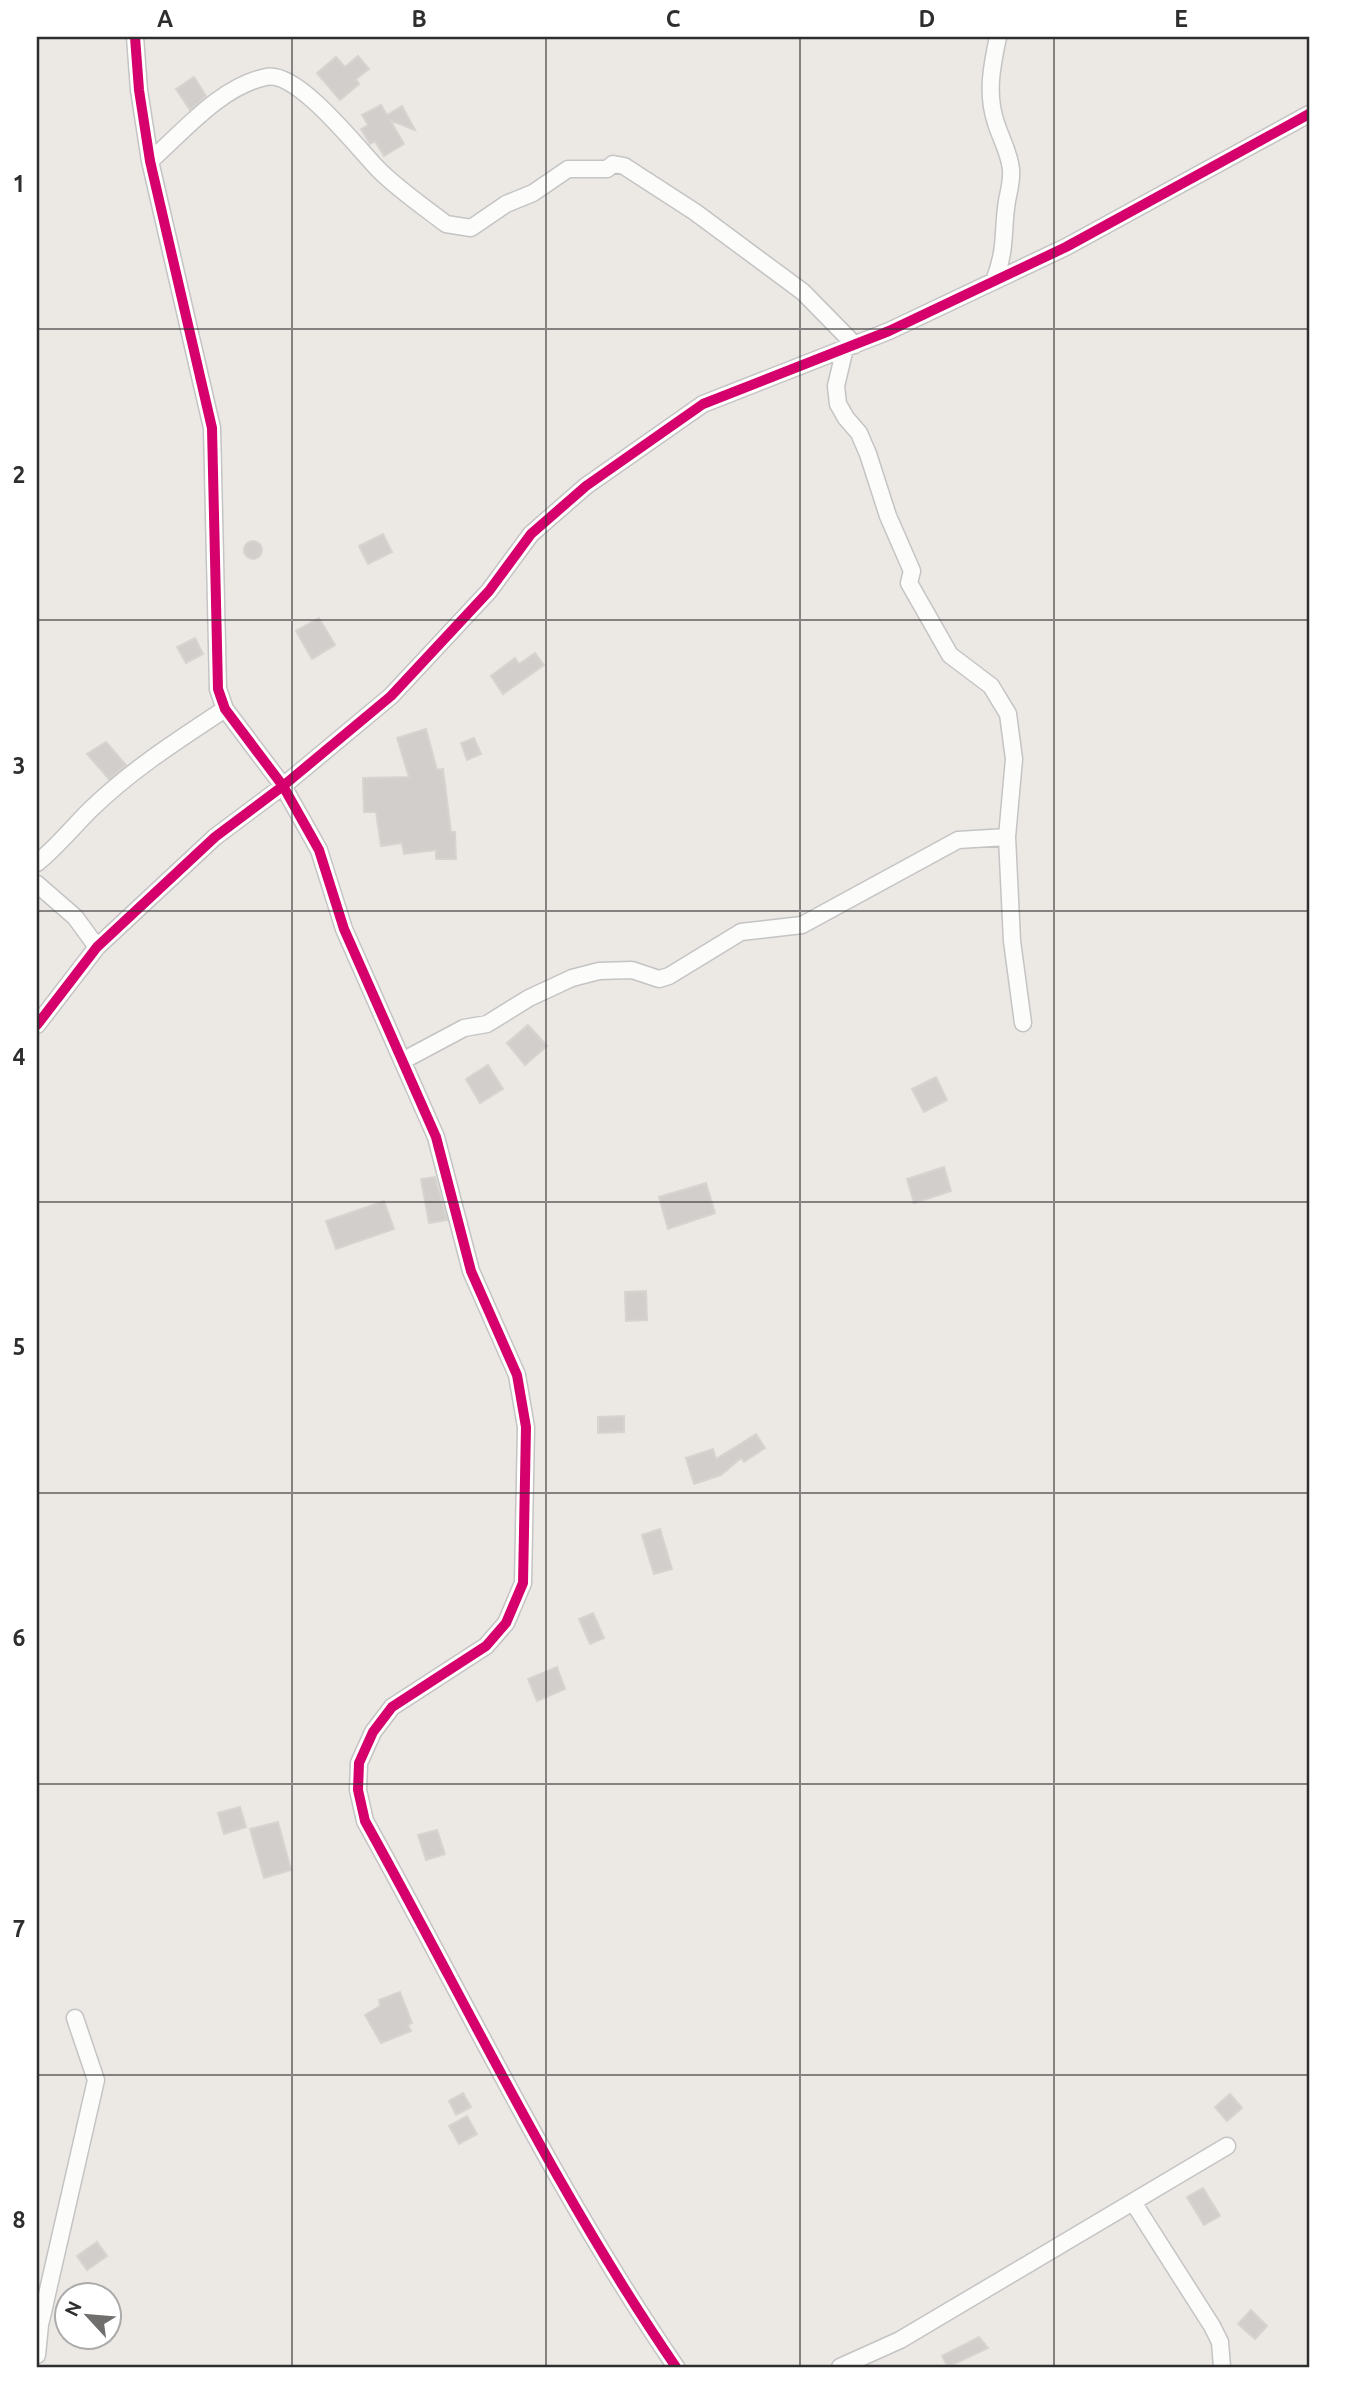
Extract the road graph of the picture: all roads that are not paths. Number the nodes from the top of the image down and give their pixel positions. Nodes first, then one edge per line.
1 (135, 37) edge
2 (998, 37) edge
3 (1309, 114) edge
4 (150, 161) junction
5 (995, 281) junction
6 (850, 347) junction
7 (225, 709) junction
8 (283, 786) junction
9 (1007, 837) junction
10 (37, 863) edge
11 (37, 884) edge
12 (97, 947) junction
13 (1023, 1023) dead end
14 (37, 1025) edge
15 (404, 1060) junction
16 (75, 2018) dead end
17 (1227, 2146) dead end
18 (1133, 2202) junction
19 (37, 2355) edge
20 (676, 2367) edge
21 (840, 2367) edge
22 (1222, 2367) edge

1 - 4 street
2 - 5 street
3 - 5 street
4 - 6 street
4 - 7 street
5 - 6 street
6 - 8 street
6 - 9 street
7 - 8 street
7 - 10 street
8 - 12 street
8 - 15 street
9 - 13 street
9 - 15 street
11 - 12 street
12 - 14 street
15 - 20 street
16 - 19 street
17 - 18 street
18 - 21 street
18 - 22 street

